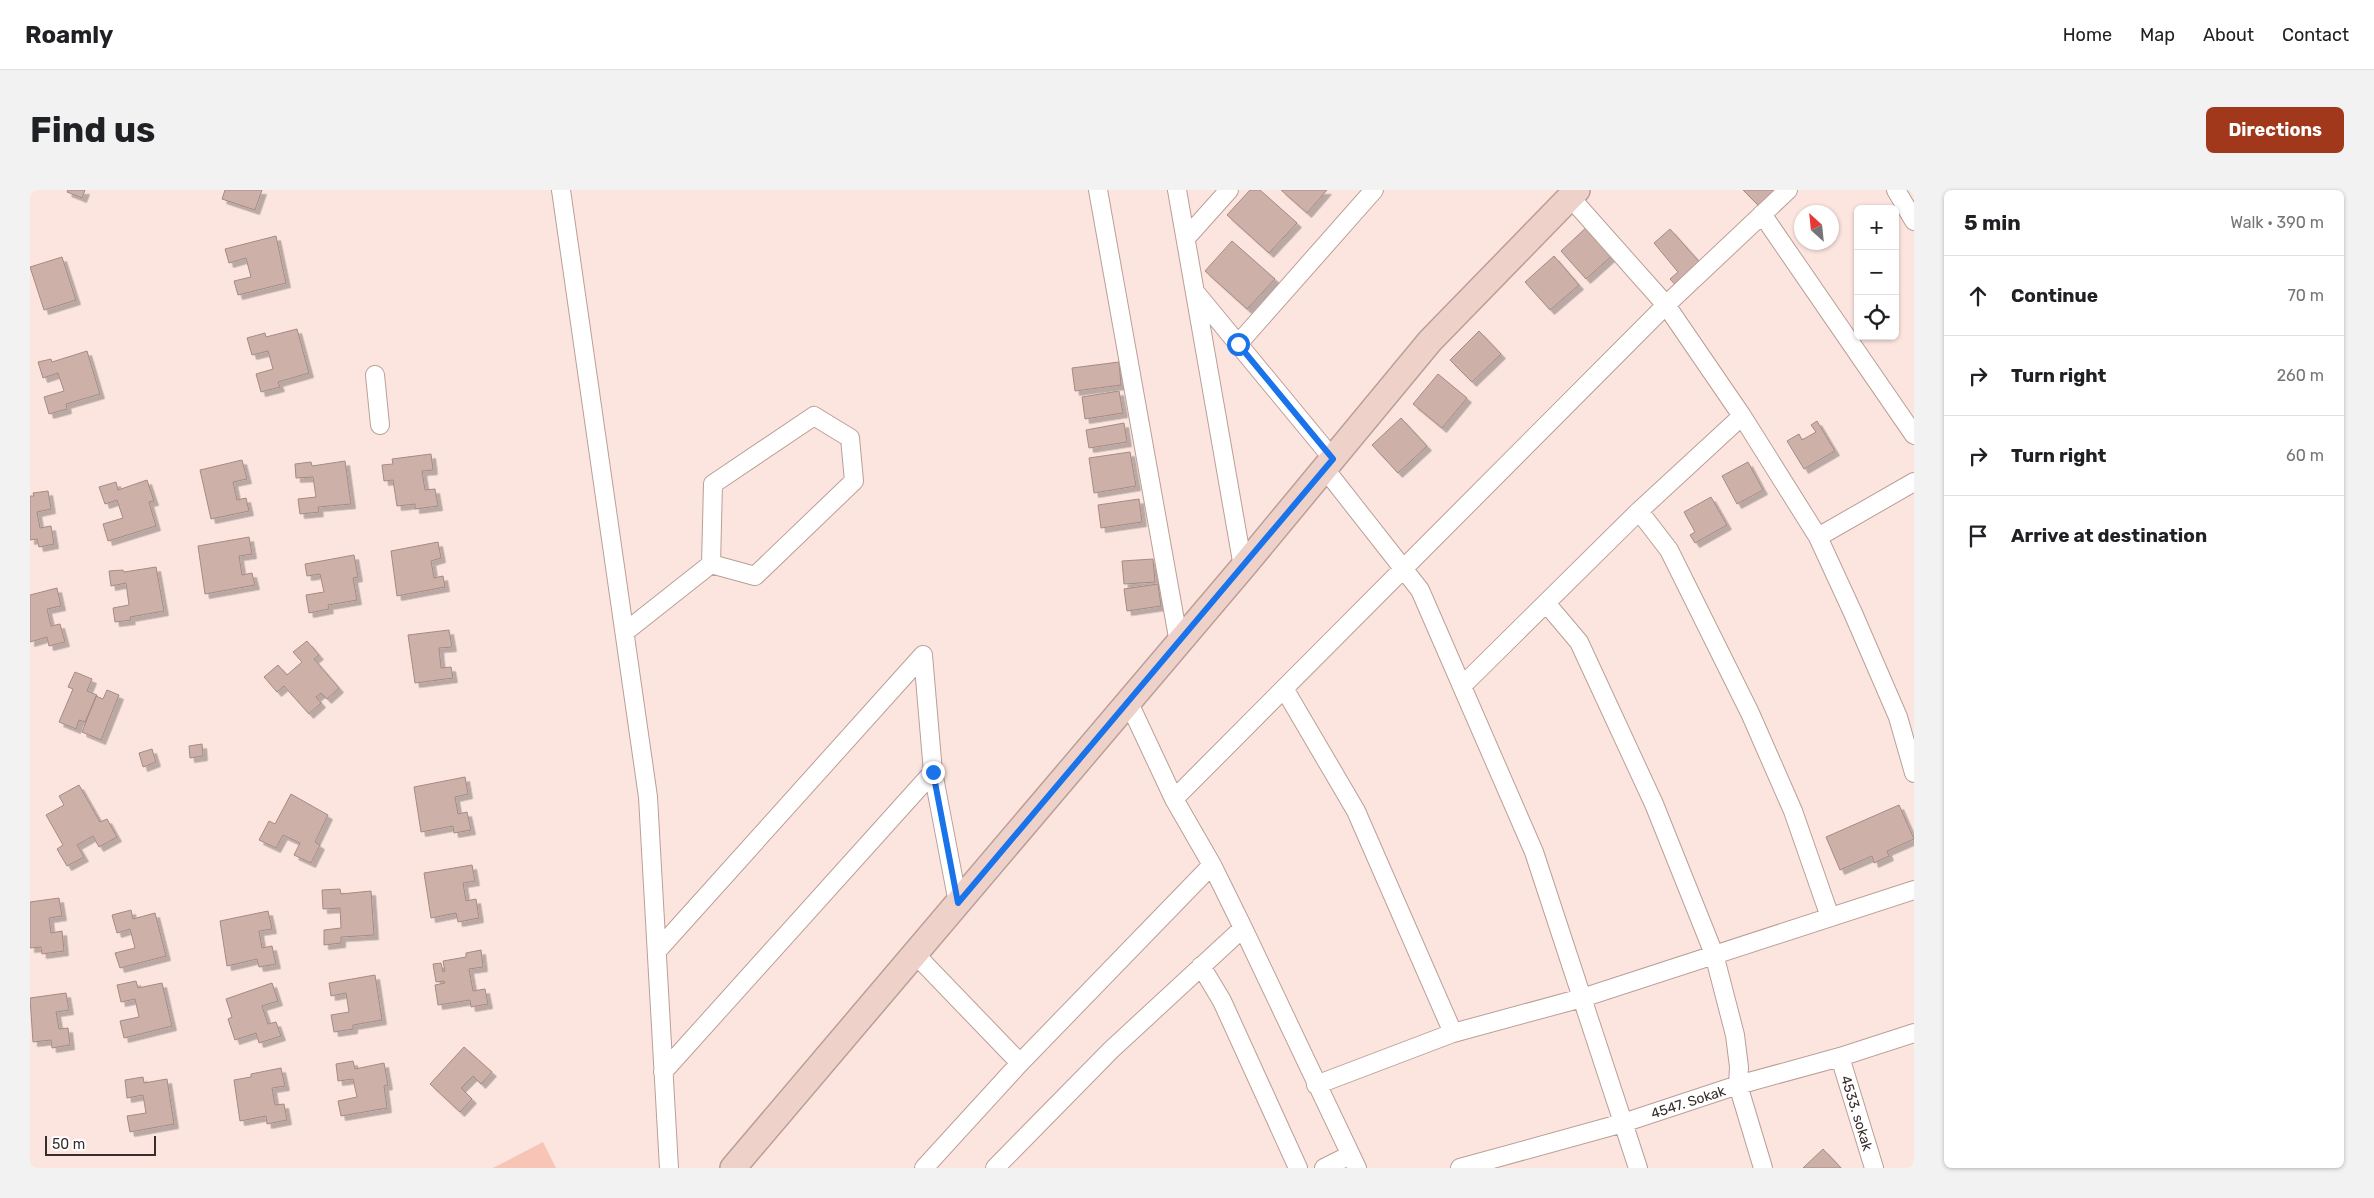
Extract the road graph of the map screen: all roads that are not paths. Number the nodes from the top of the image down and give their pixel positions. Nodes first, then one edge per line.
1 (561, 190) edge
2 (1098, 190) edge
3 (1177, 190) edge
4 (1230, 190) edge
5 (1374, 190) edge
6 (1788, 190) edge
7 (1896, 190) edge
8 (1573, 193) edge
9 (1762, 214) junction
10 (1914, 220) edge
11 (1186, 238) junction
12 (1195, 293) junction
13 (1666, 305) junction
14 (1238, 344) junction
15 (375, 375) dead end
16 (1742, 416) junction
17 (380, 425) dead end
18 (1914, 435) edge
19 (1329, 464) junction
20 (1914, 482) edge
21 (1639, 511) junction
22 (1818, 537) junction
23 (711, 564) junction
24 (1243, 567) junction
25 (1403, 569) junction
26 (1546, 603) junction
27 (625, 632) junction
28 (1179, 643) junction
29 (1462, 686) junction
30 (1285, 690) junction
31 (1129, 703) junction
32 (933, 772) junction
33 (1914, 773) edge
34 (1174, 799) junction
35 (1212, 865) junction
36 (1914, 890) edge
37 (958, 903) junction
38 (1830, 917) junction
39 (1243, 928) junction
40 (657, 951) junction
41 (915, 954) junction
42 (1714, 954) junction
43 (1201, 966) junction
44 (1582, 998) junction
45 (1454, 1033) junction
46 (1914, 1033) edge
47 (1840, 1057) junction
48 (1020, 1063) junction
49 (664, 1072) junction
50 (1316, 1085) junction
51 (1738, 1085) junction
52 (1624, 1123) junction
53 (1354, 1162) edge
54 (669, 1168) edge
55 (733, 1168) edge
56 (924, 1168) edge
57 (995, 1168) edge
58 (1298, 1168) edge
59 (1324, 1168) edge
60 (1460, 1168) edge
61 (1638, 1168) edge
62 (1763, 1168) edge
63 (1874, 1168) edge

1 - 27 street
2 - 28 street
3 - 11 street
4 - 11 street
5 - 14 street
6 - 9 street
7 - 10 street
8 - 13 street
8 - 19 main road
9 - 13 street
9 - 18 street
11 - 12 street
12 - 14 street
12 - 24 street
13 - 16 street
13 - 25 street
14 - 19 street
15 - 17 street
16 - 21 street
16 - 22 street
19 - 24 main road
19 - 25 street
20 - 22 street
21 - 26 street
21 - 38 street
22 - 33 street
23 - 23 street
23 - 27 street
24 - 28 main road
25 - 29 street
25 - 30 street
26 - 29 street
26 - 42 street
27 - 40 street
28 - 31 main road
29 - 44 street
30 - 34 street
30 - 45 street
31 - 34 street
31 - 37 main road
32 - 37 street
32 - 40 street
32 - 49 street
34 - 35 street
35 - 39 street
35 - 48 street
36 - 38 street
37 - 41 main road
38 - 42 street
39 - 43 street
39 - 50 street
40 - 49 street
41 - 48 street
41 - 55 main road
42 - 44 street
42 - 51 street
43 - 57 street
43 - 58 street
44 - 45 street
44 - 52 street
45 - 50 street
46 - 47 street, 4547. Sokak
47 - 51 street, 4547. Sokak
47 - 63 street, 4533. sokak
48 - 56 street
49 - 54 street
50 - 53 street
51 - 52 street, 4547. Sokak
51 - 62 street
52 - 60 street, 4547. Sokak
52 - 61 street
53 - 59 street

